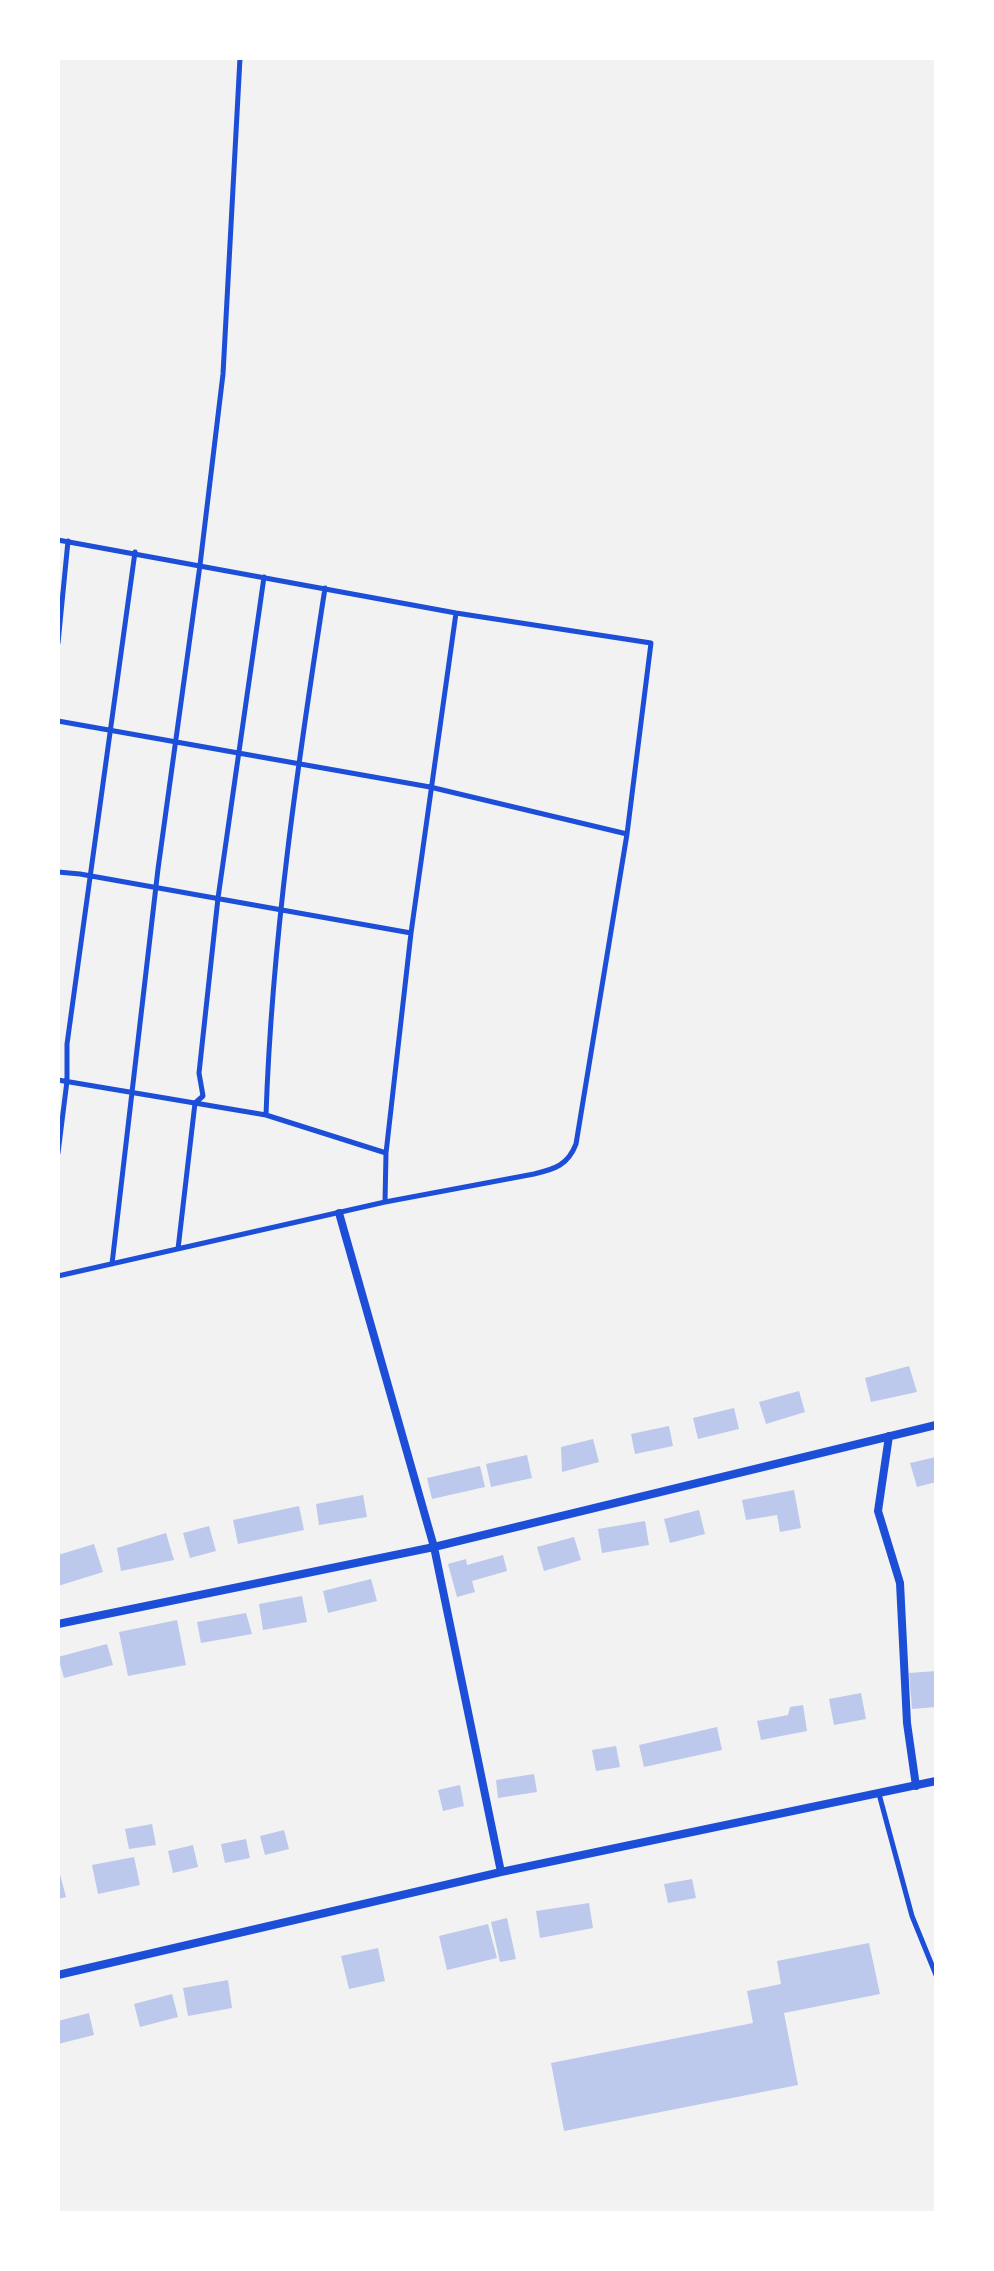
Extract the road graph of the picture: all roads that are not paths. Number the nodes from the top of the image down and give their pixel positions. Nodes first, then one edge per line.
1 (240, 58) edge
2 (58, 540) edge
3 (68, 541) junction
4 (135, 552) junction
5 (200, 565) junction
6 (264, 577) junction
7 (325, 588) junction
8 (456, 613) junction
9 (58, 643) edge
10 (58, 721) edge
11 (109, 730) junction
12 (175, 742) junction
13 (240, 754) junction
14 (298, 764) junction
15 (430, 787) junction
16 (627, 834) junction
17 (58, 872) edge
18 (90, 876) junction
19 (156, 887) junction
20 (218, 898) junction
21 (279, 909) junction
22 (411, 933) junction
23 (58, 1080) edge
24 (67, 1081) junction
25 (133, 1093) junction
26 (195, 1103) junction
27 (266, 1115) junction
28 (58, 1153) edge
29 (386, 1153) junction
30 (385, 1202) junction
31 (339, 1213) junction
32 (178, 1249) junction
33 (112, 1264) junction
34 (58, 1276) edge
35 (936, 1425) edge
36 (889, 1436) junction
37 (434, 1547) junction
38 (58, 1624) edge
39 (936, 1781) edge
40 (916, 1786) junction
41 (879, 1794) junction
42 (501, 1872) junction
43 (58, 1975) edge
44 (936, 1975) edge

1 - 5 lane
2 - 3 lane
3 - 4 lane
3 - 9 lane
4 - 5 lane
4 - 11 lane
5 - 6 lane
5 - 12 lane
6 - 7 lane
6 - 13 lane
7 - 8 lane
7 - 14 lane
8 - 15 lane
8 - 16 lane
10 - 11 lane
11 - 12 lane
11 - 18 lane
12 - 13 lane
12 - 19 lane
13 - 14 lane
13 - 20 lane
14 - 15 lane
14 - 21 lane
15 - 16 lane
15 - 22 lane
16 - 30 lane
17 - 18 lane
18 - 19 lane
18 - 24 lane
19 - 20 lane
19 - 25 lane
20 - 21 lane
20 - 26 lane
21 - 22 lane
21 - 27 lane
22 - 29 lane
23 - 24 lane
24 - 25 lane
24 - 28 lane
25 - 26 lane
25 - 33 lane
26 - 27 lane
26 - 32 lane
27 - 29 lane
29 - 30 lane
30 - 31 lane
31 - 32 lane
31 - 37 street
32 - 33 lane
33 - 34 lane
35 - 36 street
36 - 37 street
36 - 40 street
37 - 38 street
37 - 42 street
39 - 40 street
40 - 41 street
41 - 42 street
41 - 44 lane
42 - 43 street

